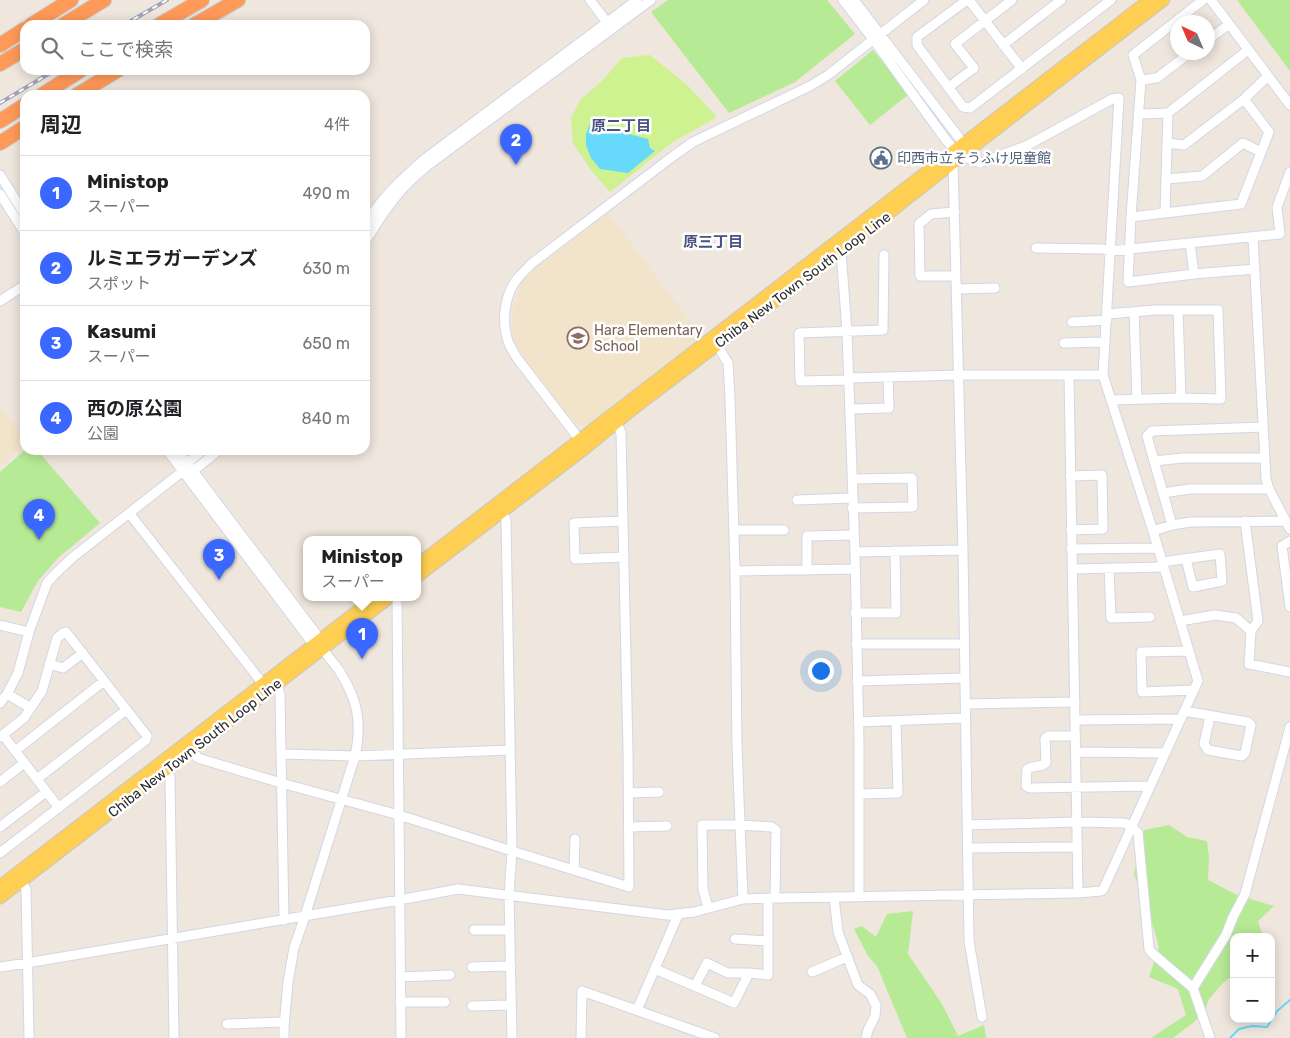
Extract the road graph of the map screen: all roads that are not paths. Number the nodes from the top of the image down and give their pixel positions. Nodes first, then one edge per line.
1 (71, 0) edge
2 (93, 0) edge
3 (104, 0) edge
4 (202, 0) edge
5 (238, 0) edge
6 (590, 0) edge
7 (637, 0) edge
8 (651, 0) edge
9 (843, 0) edge
10 (854, 0) edge
11 (924, 0) edge
12 (968, 0) edge
13 (1012, 0) edge
14 (1061, 0) edge
15 (1111, 0) edge
16 (1149, 0) edge
17 (1164, 0) edge
18 (1203, 0) edge
19 (1211, 0) edge
20 (39, 20) edge
21 (70, 20) edge
22 (72, 20) edge
23 (167, 20) edge
24 (203, 20) edge
25 (985, 21) junction
26 (1228, 24) junction
27 (609, 26) junction
28 (20, 32) edge
29 (1215, 34) edge
30 (877, 36) junction
31 (0, 45) edge
32 (1003, 45) junction
33 (1248, 50) junction
34 (20, 51) edge
35 (1181, 60) edge
36 (0, 64) edge
37 (1022, 69) junction
38 (73, 75) edge
39 (110, 75) edge
40 (1268, 76) junction
41 (1141, 80) junction
42 (949, 87) junction
43 (50, 90) edge
44 (85, 90) edge
45 (1244, 99) junction
46 (1290, 105) edge
47 (20, 108) edge
48 (1168, 113) junction
49 (1138, 114) junction
50 (0, 121) edge
51 (20, 130) edge
52 (0, 143) edge
53 (1167, 143) junction
54 (961, 149) junction
55 (1261, 152) junction
56 (953, 163) junction
57 (1290, 172) edge
58 (0, 175) edge
59 (1166, 179) junction
60 (0, 194) edge
61 (20, 207) edge
62 (955, 212) junction
63 (1165, 212) junction
64 (1131, 216) junction
65 (370, 218) edge
66 (20, 225) edge
67 (370, 233) edge
68 (1253, 237) junction
69 (1190, 243) junction
70 (1036, 248) dead end
71 (1129, 250) junction
72 (1110, 251) junction
73 (841, 252) junction
74 (884, 255) dead end
75 (1255, 269) junction
76 (1194, 274) junction
77 (956, 276) junction
78 (20, 288) edge
79 (995, 288) dead end
80 (957, 289) junction
81 (0, 301) edge
82 (1178, 310) junction
83 (1134, 312) junction
84 (1107, 317) junction
85 (1072, 322) dead end
86 (847, 332) junction
87 (715, 341) junction
88 (1105, 342) junction
89 (1064, 343) dead end
90 (1104, 375) junction
91 (959, 376) junction
92 (1069, 376) junction
93 (888, 377) junction
94 (849, 379) junction
95 (1181, 398) junction
96 (1137, 399) junction
97 (1112, 400) junction
98 (850, 409) junction
99 (617, 423) junction
100 (1263, 427) junction
101 (583, 444) junction
102 (173, 455) edge
103 (179, 455) edge
104 (198, 455) edge
105 (213, 455) edge
106 (1265, 458) junction
107 (1154, 461) junction
108 (185, 467) junction
109 (193, 471) junction
110 (1070, 476) junction
111 (852, 479) junction
112 (1269, 489) junction
113 (1163, 493) junction
114 (797, 500) dead end
115 (852, 503) junction
116 (501, 512) junction
117 (129, 513) junction
118 (623, 521) junction
119 (1246, 521) junction
120 (1285, 521) junction
121 (1172, 525) junction
122 (1290, 529) edge
123 (734, 530) junction
124 (784, 530) dead end
125 (1071, 530) junction
126 (1153, 531) junction
127 (854, 535) junction
128 (1290, 541) edge
129 (1158, 548) junction
130 (1072, 549) junction
131 (964, 550) junction
132 (855, 552) junction
133 (895, 552) junction
134 (624, 557) junction
135 (1186, 559) junction
136 (421, 562) edge
137 (1163, 565) junction
138 (1109, 568) junction
139 (855, 569) junction
140 (1072, 569) junction
141 (808, 570) junction
142 (735, 571) junction
143 (421, 573) edge
144 (370, 601) edge
145 (384, 601) edge
146 (397, 601) edge
147 (1290, 607) edge
148 (855, 613) junction
149 (1150, 617) dead end
150 (1180, 621) junction
151 (0, 625) edge
152 (1251, 631) junction
153 (29, 632) junction
154 (319, 644) junction
155 (856, 644) junction
156 (964, 644) junction
157 (1189, 651) junction
158 (83, 653) junction
159 (49, 664) junction
160 (1290, 672) edge
161 (965, 678) junction
162 (857, 680) junction
163 (104, 682) junction
164 (263, 684) junction
165 (277, 684) junction
166 (1194, 690) junction
167 (8, 694) junction
168 (0, 702) edge
169 (1075, 702) junction
170 (965, 704) junction
171 (31, 708) junction
172 (126, 710) junction
173 (1182, 715) junction
174 (1210, 716) junction
175 (965, 718) junction
176 (1075, 720) junction
177 (896, 721) junction
178 (858, 722) junction
179 (1290, 727) edge
180 (1, 736) edge
181 (1076, 736) junction
182 (192, 750) junction
183 (510, 750) junction
184 (15, 751) junction
185 (1076, 752) junction
186 (1165, 753) junction
187 (282, 754) junction
188 (399, 755) junction
189 (355, 756) junction
190 (24, 763) junction
191 (165, 770) junction
192 (37, 779) junction
193 (0, 782) edge
194 (281, 783) junction
195 (1150, 786) junction
196 (1076, 788) junction
197 (46, 792) junction
198 (659, 792) dead end
199 (628, 793) junction
200 (859, 794) junction
201 (341, 800) junction
202 (59, 808) junction
203 (398, 815) junction
204 (1077, 822) junction
205 (740, 825) junction
206 (967, 825) junction
207 (667, 826) dead end
208 (1131, 826) junction
209 (0, 827) edge
210 (629, 828) junction
211 (575, 839) dead end
212 (1077, 847) junction
213 (968, 848) junction
214 (512, 851) junction
215 (0, 853) edge
216 (574, 870) junction
217 (21, 881) junction
218 (0, 886) edge
219 (1078, 893) junction
220 (968, 894) junction
221 (509, 895) junction
222 (834, 897) junction
223 (859, 897) junction
224 (0, 898) edge
225 (771, 898) junction
226 (743, 899) junction
227 (399, 900) junction
228 (708, 908) junction
229 (678, 915) junction
230 (305, 916) junction
231 (284, 920) junction
232 (474, 930) dead end
233 (510, 930) junction
234 (172, 939) junction
235 (735, 939) dead end
236 (768, 941) junction
237 (847, 957) junction
238 (27, 963) junction
239 (511, 966) junction
240 (0, 967) edge
241 (472, 967) dead end
242 (655, 969) junction
243 (812, 972) dead end
244 (749, 974) junction
245 (450, 975) dead end
246 (400, 977) junction
247 (696, 986) junction
248 (1193, 988) junction
249 (400, 1002) junction
250 (445, 1002) dead end
251 (511, 1005) junction
252 (472, 1006) dead end
253 (637, 1010) junction
254 (982, 1017) dead end
255 (284, 1022) junction
256 (227, 1024) dead end
257 (29, 1038) edge
258 (174, 1038) edge
259 (284, 1038) edge
260 (401, 1038) edge
261 (512, 1038) edge
262 (581, 1038) edge
263 (715, 1038) edge
264 (866, 1038) edge
265 (1210, 1038) edge

1 - 20 highway
2 - 21 highway
3 - 22 highway
4 - 23 highway
5 - 24 highway
6 - 27 street
7 - 27 street
8 - 27 street
9 - 30 street
10 - 30 street
11 - 30 street
12 - 25 street
12 - 42 street
13 - 25 street
14 - 32 street
15 - 37 street
16 - 54 main road, Chiba New Town South Loop Line
17 - 54 main road, Chiba New Town South Loop Line
18 - 41 street
19 - 26 street
25 - 32 street
25 - 42 street
26 - 29 street
26 - 33 street
27 - 65 street
27 - 67 street
28 - 31 highway
30 - 54 street
30 - 101 street
32 - 37 street
33 - 40 street
33 - 48 street
34 - 36 highway
35 - 41 street
37 - 42 street
38 - 43 highway
39 - 44 highway
40 - 45 street
40 - 46 street
41 - 49 street
45 - 53 street
45 - 55 street
47 - 50 highway
48 - 49 street
48 - 53 street
49 - 64 street
51 - 52 highway
53 - 59 street
54 - 56 main road, Chiba New Town South Loop Line
54 - 72 street
54 - 87 main road, Chiba New Town South Loop Line
55 - 59 street
55 - 63 street
56 - 62 street
56 - 73 main road, Chiba New Town South Loop Line
57 - 68 street
58 - 61 street
59 - 63 street
60 - 66 street
62 - 77 street
62 - 77 street
63 - 64 street
64 - 71 street
68 - 69 street
68 - 75 street
69 - 71 street
69 - 76 street
70 - 72 street
71 - 72 street
71 - 76 street
72 - 84 street
73 - 86 street
73 - 87 main road, Chiba New Town South Loop Line
74 - 86 street
75 - 76 street
75 - 100 street
77 - 80 street
78 - 81 street
79 - 80 street
80 - 91 street
82 - 83 street
82 - 95 street
82 - 95 street
83 - 84 street
83 - 96 street
84 - 85 street
84 - 88 street
86 - 94 street
86 - 94 street
87 - 99 main road, Chiba New Town South Loop Line
87 - 101 main road, Chiba New Town South Loop Line
87 - 123 street
88 - 89 street
88 - 90 street
90 - 92 street
90 - 97 street
91 - 92 street
91 - 93 street
91 - 131 street
92 - 110 street
93 - 94 street
93 - 98 street
94 - 98 street
95 - 96 street
96 - 97 street
97 - 126 street
98 - 111 street
99 - 101 main road, Chiba New Town South Loop Line
99 - 118 street
100 - 106 street
100 - 107 street
101 - 116 main road, Chiba New Town South Loop Line
101 - 136 main road, Chiba New Town South Loop Line
102 - 108 street
103 - 108 street
104 - 108 street
105 - 109 street
106 - 107 street
106 - 112 street
107 - 113 street
108 - 109 street
108 - 117 street
108 - 154 street
109 - 154 street
110 - 125 street
110 - 125 street
111 - 115 street
111 - 115 street
112 - 113 street
112 - 120 street
113 - 121 street
114 - 115 street
115 - 127 street
116 - 143 main road, Chiba New Town South Loop Line
116 - 183 street
117 - 153 street
117 - 164 street
118 - 134 street
118 - 134 street
119 - 120 street
119 - 121 street
119 - 152 street
120 - 122 street
121 - 126 street
123 - 124 street
123 - 142 street
125 - 130 street
126 - 129 street
127 - 132 street
127 - 141 street
128 - 147 street
129 - 130 street
129 - 137 street
130 - 140 street
131 - 133 street
131 - 156 street
132 - 133 street
132 - 139 street
133 - 148 street
134 - 199 street
135 - 135 street
135 - 137 street
137 - 138 street
137 - 150 street
138 - 140 street
138 - 149 street
139 - 141 street
139 - 148 street
140 - 169 street
141 - 142 street
142 - 205 street
144 - 154 main road, Chiba New Town South Loop Line
145 - 154 main road, Chiba New Town South Loop Line
146 - 188 street
148 - 155 street
150 - 152 street
150 - 157 street
151 - 153 street
152 - 160 street
153 - 167 street
154 - 164 main road, Chiba New Town South Loop Line
154 - 165 main road, Chiba New Town South Loop Line
154 - 189 street
155 - 156 street
155 - 162 street
156 - 161 street
157 - 166 street
157 - 166 street
158 - 159 street
158 - 159 street
158 - 163 street
159 - 171 street
161 - 162 street
161 - 170 street
162 - 178 street
163 - 172 street
163 - 184 street
164 - 218 main road, Chiba New Town South Loop Line
165 - 182 main road, Chiba New Town South Loop Line
165 - 187 street
166 - 173 street
167 - 168 street
167 - 171 street
169 - 170 street
169 - 176 street
170 - 175 street
171 - 180 street
172 - 192 street
172 - 202 street
173 - 174 street
173 - 176 street
173 - 186 street
174 - 174 street
175 - 177 street
175 - 206 street
176 - 181 street
177 - 178 street
177 - 200 street
178 - 200 street
179 - 248 street
180 - 184 street
181 - 185 street
181 - 196 street
182 - 191 main road, Chiba New Town South Loop Line
182 - 194 street
183 - 188 street
183 - 214 street
184 - 190 street
185 - 186 street
185 - 196 street
186 - 195 street
187 - 189 street
187 - 194 street
188 - 189 street
188 - 203 street
189 - 201 street
190 - 192 street
190 - 193 street
191 - 217 main road, Chiba New Town South Loop Line
191 - 234 street
192 - 197 street
194 - 201 street
194 - 231 street
195 - 196 street
195 - 208 street
196 - 204 street
197 - 202 street
197 - 209 street
198 - 199 street
199 - 210 street
200 - 223 street
201 - 203 street
201 - 230 street
202 - 215 street
203 - 214 street
203 - 227 street
204 - 206 street
204 - 208 street
204 - 212 street
205 - 225 street
205 - 226 street
205 - 228 street
206 - 213 street
207 - 210 street
208 - 219 street
208 - 248 street
210 - 216 street
211 - 216 street
212 - 213 street
212 - 219 street
213 - 220 street
214 - 216 street
214 - 221 street
217 - 224 main road, Chiba New Town South Loop Line
217 - 238 street
219 - 220 street
220 - 223 street
220 - 254 street
221 - 227 street
221 - 229 street
221 - 233 street
222 - 223 street
222 - 225 street
222 - 237 street
225 - 226 street
225 - 236 street
226 - 228 street
227 - 230 street
227 - 246 street
228 - 229 street
229 - 242 street
230 - 231 street
230 - 255 street
231 - 234 street
232 - 233 street
233 - 239 street
234 - 238 street
234 - 258 street
235 - 236 street
236 - 244 street
237 - 243 street
237 - 264 street
238 - 240 street
238 - 257 street
239 - 241 street
239 - 251 street
242 - 247 street
242 - 253 street
244 - 247 street
244 - 247 street
245 - 246 street
246 - 249 street
248 - 265 street
249 - 250 street
249 - 260 street
251 - 252 street
251 - 261 street
253 - 262 street
253 - 263 street
255 - 256 street
255 - 259 street

